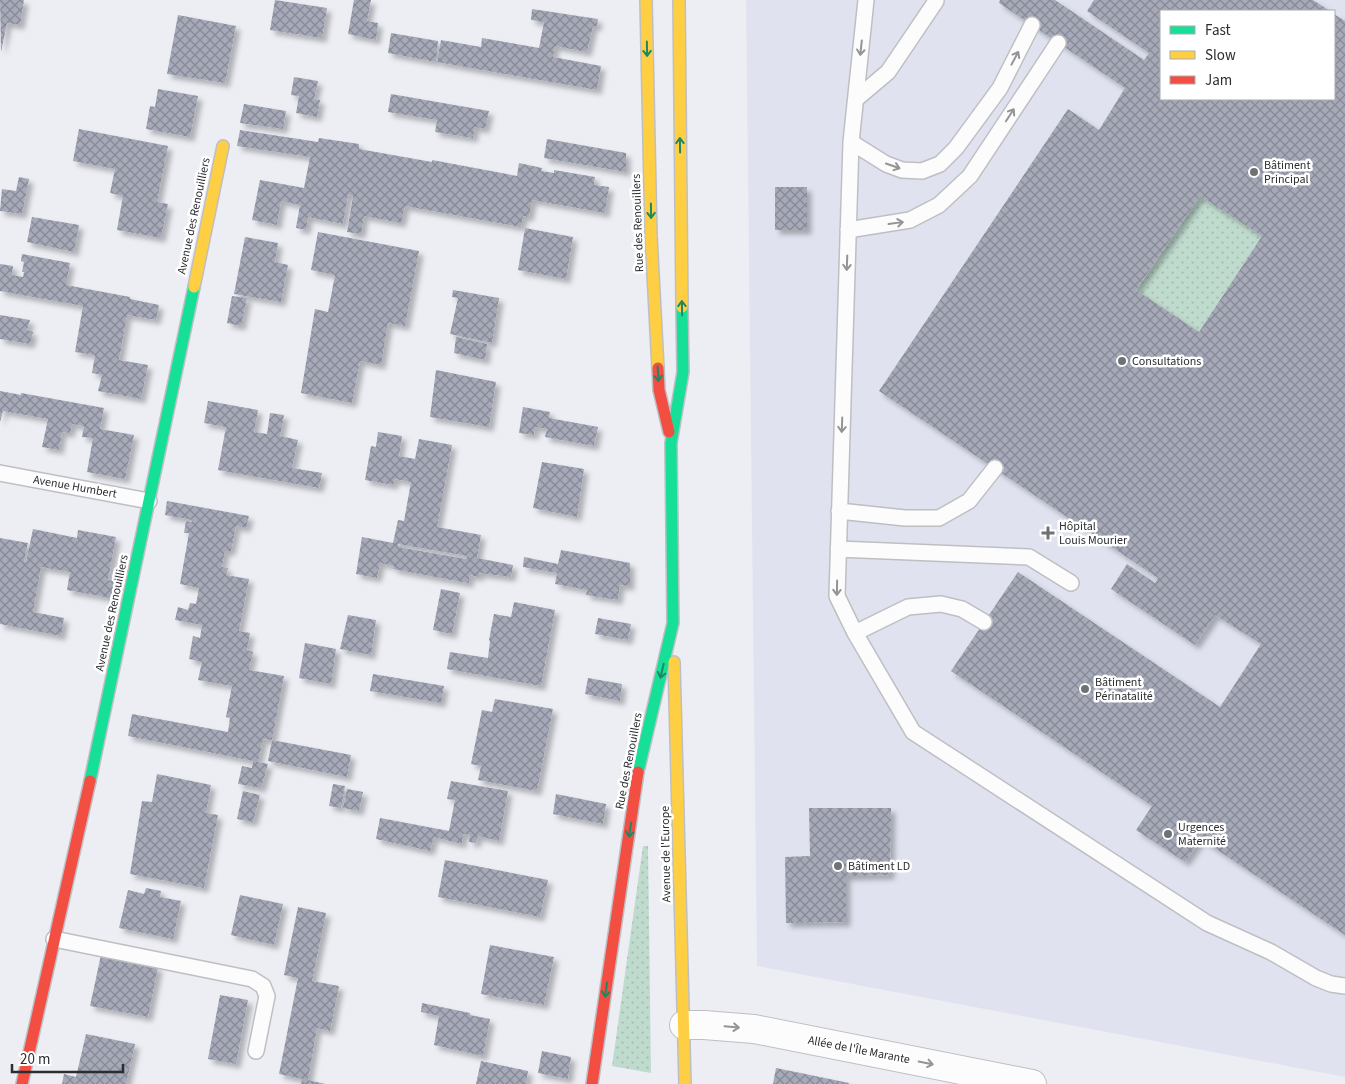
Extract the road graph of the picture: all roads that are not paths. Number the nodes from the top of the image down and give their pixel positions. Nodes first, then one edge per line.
1 (646, 0) edge
2 (679, 0) edge
3 (866, 0) edge
4 (936, 1) edge
5 (1032, 25) dead end
6 (1058, 42) dead end
7 (856, 100) junction
8 (850, 142) junction
9 (223, 146) dead end
10 (848, 230) junction
11 (671, 443) junction
12 (995, 468) dead end
13 (0, 473) edge
14 (149, 500) junction
15 (839, 512) junction
16 (838, 550) junction
17 (1071, 583) dead end
18 (984, 622) dead end
19 (673, 623) junction
20 (855, 633) junction
21 (54, 940) junction
22 (1345, 986) edge
23 (684, 1025) junction
24 (256, 1051) dead end
25 (22, 1084) edge
26 (592, 1084) edge
27 (685, 1084) edge
28 (1032, 1084) edge

1 -> 11 street, Rue des Renouillers
11 -> 2 street, Rue des Renouillers
3 -> 7 lane
4 - 7 lane
8 -> 5 lane
10 -> 6 lane
7 - 8 lane
8 - 10 lane
9 - 14 street, Avenue des Renouilliers
10 -> 15 lane
11 - 19 street, Rue des Renouillers
12 - 15 lane
13 - 14 lane, Avenue Humbert
14 - 21 street, Avenue des Renouilliers
15 - 16 lane
16 - 17 lane
16 -> 20 lane
18 - 20 lane
19 - 23 street, Avenue de l'Europe
19 -> 26 street, Rue des Renouillers
20 - 22 lane
21 - 24 lane
21 - 25 street, Avenue des Renouilliers
23 - 27 street, Avenue de l'Europe
23 -> 28 street, Allée de l'Île Marante

